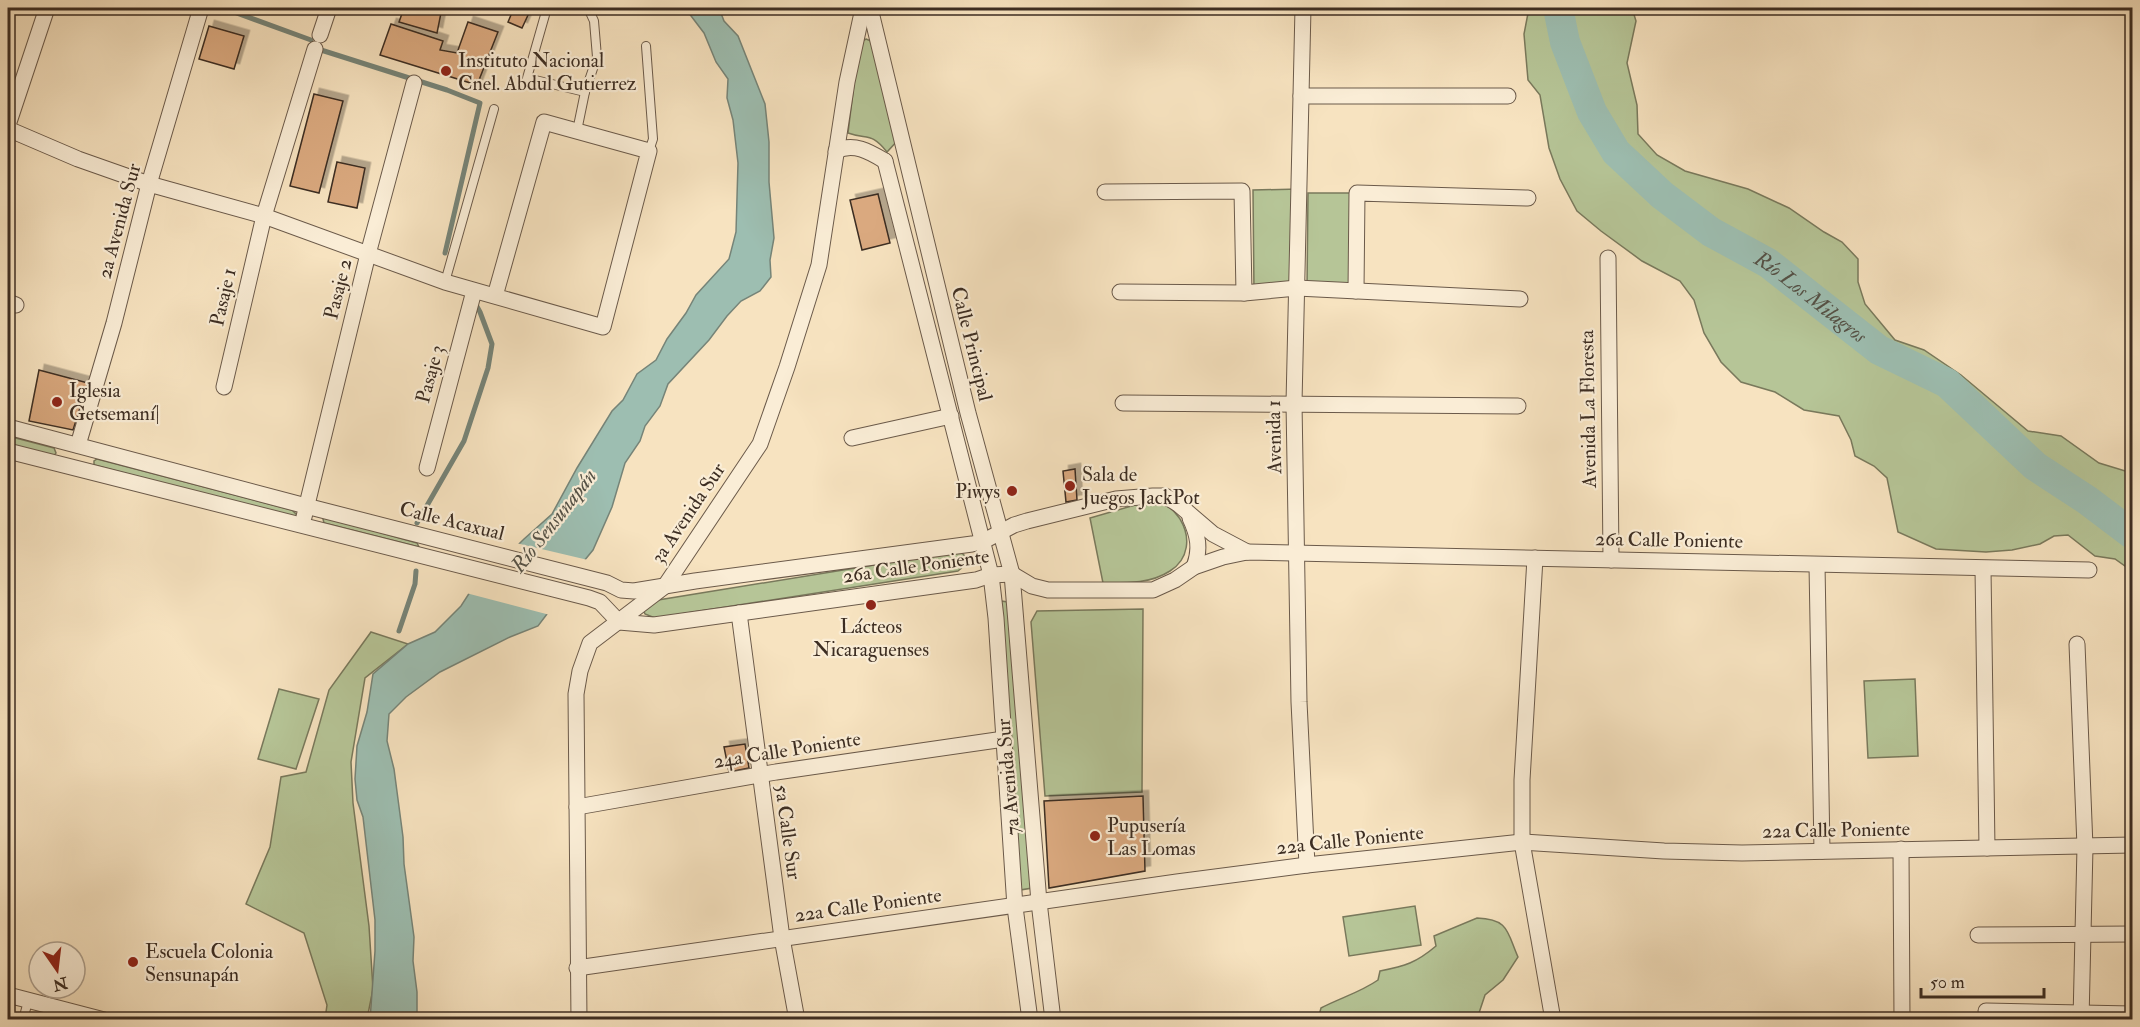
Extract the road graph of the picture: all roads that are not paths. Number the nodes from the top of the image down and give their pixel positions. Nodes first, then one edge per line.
1 (47, 8) edge
2 (201, 8) edge
3 (329, 8) edge
4 (547, 8) edge
5 (588, 8) edge
6 (863, 8) edge
7 (870, 8) edge
8 (1303, 8) edge
9 (320, 35) dead end
10 (646, 46) dead end
11 (315, 50) dead end
12 (414, 83) dead end
13 (585, 92) junction
14 (1301, 96) junction
15 (1508, 96) dead end
16 (494, 109) dead end
17 (8, 127) edge
18 (577, 131) junction
19 (903, 144) junction
20 (650, 150) junction
21 (836, 151) junction
22 (885, 161) junction
23 (149, 184) junction
24 (1105, 192) dead end
25 (1528, 198) dead end
26 (264, 216) junction
27 (368, 254) junction
28 (1608, 258) dead end
29 (445, 282) junction
30 (1296, 288) junction
31 (474, 291) junction
32 (1356, 291) junction
33 (1120, 292) dead end
34 (1244, 293) junction
35 (495, 296) junction
36 (1520, 299) dead end
37 (224, 387) dead end
38 (1123, 403) dead end
39 (1294, 403) junction
40 (1518, 406) dead end
41 (951, 417) junction
42 (8, 427) edge
43 (852, 438) dead end
44 (78, 445) junction
45 (8, 451) edge
46 (58, 465) junction
47 (427, 468) dead end
48 (83, 471) junction
49 (306, 506) junction
50 (1187, 512) junction
51 (303, 526) junction
52 (1000, 533) junction
53 (982, 542) junction
54 (1247, 552) junction
55 (1297, 554) junction
56 (1535, 558) junction
57 (1611, 560) junction
58 (1817, 565) junction
59 (1194, 567) junction
60 (1983, 569) junction
61 (2090, 570) dead end
62 (1012, 574) junction
63 (991, 575) junction
64 (665, 586) junction
65 (739, 613) junction
66 (619, 621) junction
67 (2077, 644) dead end
68 (1004, 739) junction
69 (759, 775) junction
70 (576, 807) junction
71 (1521, 842) junction
72 (2133, 845) edge
73 (2085, 847) junction
74 (1987, 848) junction
75 (1902, 849) junction
76 (1822, 851) junction
77 (1307, 865) junction
78 (1039, 902) junction
79 (1015, 907) junction
80 (2082, 934) junction
81 (2133, 934) edge
82 (1978, 935) dead end
83 (782, 938) junction
84 (577, 968) junction
85 (8, 995) edge
86 (28, 1001) junction
87 (1986, 1011) dead end
88 (2133, 1014) edge
89 (2081, 1016) edge
90 (23, 1020) edge
91 (104, 1020) edge
92 (579, 1020) edge
93 (797, 1020) edge
94 (1030, 1020) edge
95 (1053, 1020) edge
96 (1553, 1020) edge
97 (1902, 1020) edge

1 - 17 street
2 - 23 street, 2a Avenida Sur
3 - 9 street
4 - 13 lane
5 - 13 lane
6 - 21 street, 3a Avenida Sur
7 - 19 street, Calle Principal
8 - 14 street, Avenida 1
10 - 20 lane
11 - 26 street, Pasaje 1
12 - 27 street, Pasaje 2
13 - 18 lane
14 - 15 street
14 - 30 street, Avenida 1
16 - 29 lane
17 - 23 street
18 - 20 street
18 - 35 street
19 - 22 street
19 - 52 street, Calle Principal
20 - 35 street
21 - 22 street
21 - 64 street, 3a Avenida Sur
22 - 41 street, Calle Principal
23 - 26 street
23 - 44 street, 2a Avenida Sur
24 - 34 street
25 - 32 street
26 - 27 street
26 - 37 street, Pasaje 1
27 - 29 street
27 - 49 street, Pasaje 2
28 - 57 street, Avenida La Floresta
29 - 31 street
30 - 32 street
30 - 34 street
30 - 39 street, Avenida 1
31 - 35 street
31 - 47 street, Pasaje 3
32 - 36 street
33 - 34 street
38 - 39 street
39 - 40 street
39 - 55 street, Avenida 1
41 - 43 street
41 - 53 street, Calle Principal
42 - 44 street, Calle Acaxual
44 - 46 street
44 - 48 street
44 - 49 street, Calle Acaxual
45 - 46 street, Calle Acaxual
46 - 48 street, Calle Acaxual
48 - 51 street, Calle Acaxual
49 - 51 street
49 - 64 street, Calle Acaxual
50 - 52 street, 26a Calle Poniente
50 - 54 street, 26a Calle Poniente
50 - 59 street
51 - 66 street, Calle Acaxual
52 - 53 street
52 - 62 street, 7a Avenida Sur
53 - 63 street, 7a Avenida Sur
53 - 64 street
54 - 55 street, 26a Calle Poniente
54 - 59 street, 26a Calle Poniente
55 - 56 street, 26a Calle Poniente
55 - 77 street, Avenida 1
56 - 57 street, 26a Calle Poniente
56 - 71 street
57 - 58 street, 26a Calle Poniente
58 - 60 street, 26a Calle Poniente
58 - 76 street
59 - 62 street, 26a Calle Poniente
60 - 61 street, 26a Calle Poniente
60 - 74 street
62 - 63 street, 26a Calle Poniente
62 - 78 street, 7a Avenida Sur
63 - 65 street, 26a Calle Poniente
63 - 68 street, 7a Avenida Sur
64 - 66 street, 3a Avenida Sur
65 - 66 street, 26a Calle Poniente
65 - 69 street, 5a Calle Sur
66 - 70 street, 3a Avenida Sur
67 - 73 street
68 - 69 street, 24a Calle Poniente
68 - 79 street, 7a Avenida Sur
69 - 70 street, 24a Calle Poniente
69 - 83 street, 5a Calle Sur
70 - 84 street, 3a Avenida Sur
71 - 76 street, 22a Calle Poniente
71 - 77 street, 22a Calle Poniente
71 - 96 street
72 - 73 street, 22a Calle Poniente
73 - 74 street, 22a Calle Poniente
73 - 80 street
74 - 75 street, 22a Calle Poniente
75 - 76 street, 22a Calle Poniente
75 - 97 street
77 - 78 street, 22a Calle Poniente
78 - 79 street, 22a Calle Poniente
78 - 95 street, 7a Avenida Sur
79 - 83 street, 22a Calle Poniente
79 - 94 street, 7a Avenida Sur
80 - 81 street
80 - 82 street
80 - 89 street
83 - 84 street, 22a Calle Poniente
83 - 93 street, 5a Calle Sur
84 - 92 street, 3a Avenida Sur
85 - 86 street
86 - 90 lane
86 - 91 street
87 - 89 street
88 - 89 street

